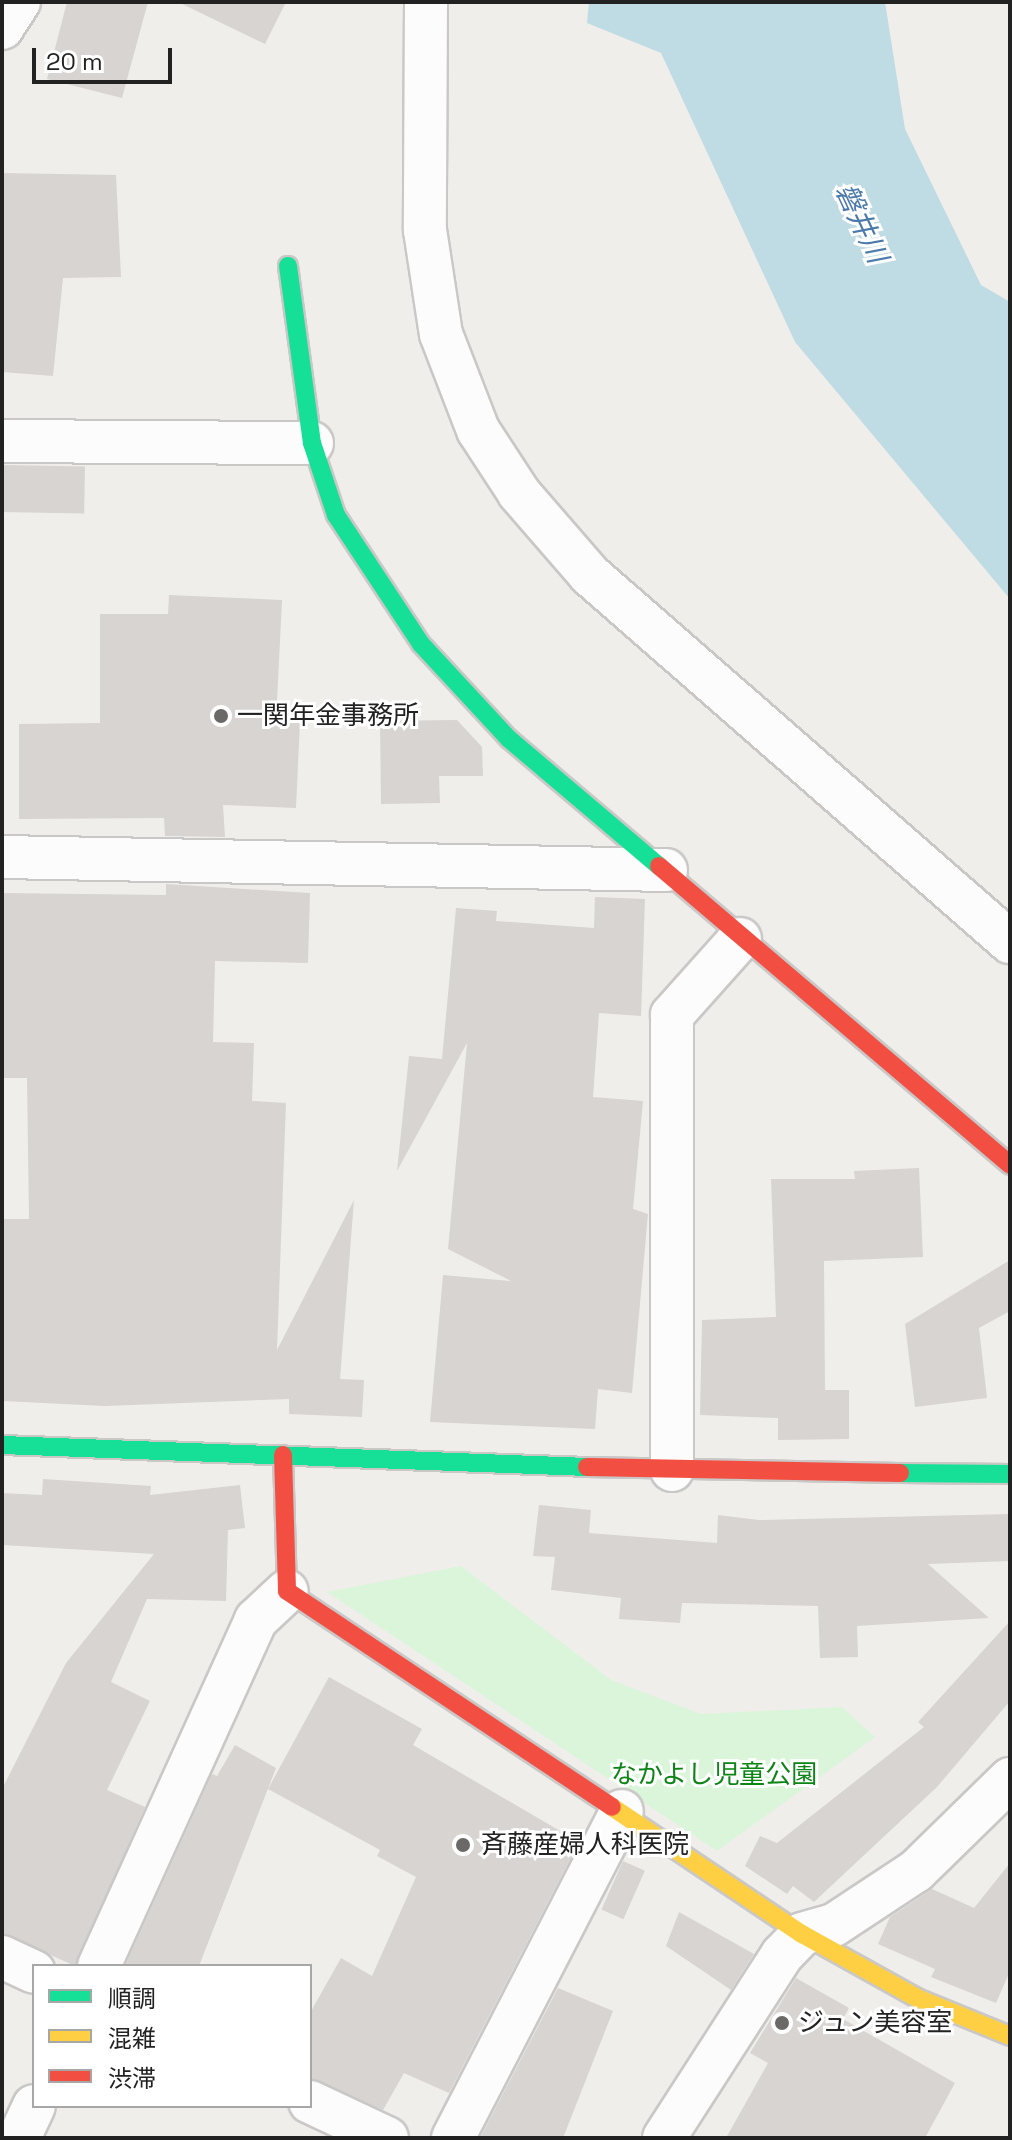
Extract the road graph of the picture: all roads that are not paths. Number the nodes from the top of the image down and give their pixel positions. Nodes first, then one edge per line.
1 (19, 2) edge
2 (426, 2) edge
3 (2, 28) edge
4 (288, 266) dead end
5 (2, 441) edge
6 (312, 443) junction
7 (2, 857) edge
8 (666, 870) junction
9 (740, 939) junction
10 (1010, 942) edge
11 (1010, 1165) edge
12 (2, 1445) edge
13 (283, 1455) junction
14 (672, 1470) junction
15 (1010, 1474) edge
16 (287, 1591) junction
17 (1010, 1779) edge
18 (622, 1811) junction
19 (802, 1934) junction
20 (2, 1957) edge
21 (100, 1964) edge
22 (32, 1971) edge
23 (1010, 2036) edge
24 (312, 2103) edge
25 (33, 2108) edge
26 (19, 2138) edge
27 (387, 2138) edge
28 (453, 2138) edge
29 (664, 2138) edge

1 - 3 street
2 - 10 street
4 - 6 street
5 - 6 street
6 - 8 street
7 - 8 street
8 - 9 street
9 - 11 street
9 - 14 street
12 - 13 street
13 - 14 street
13 - 16 street
14 - 15 street
16 - 18 street
16 - 21 street
17 - 19 street
18 - 19 street
18 - 28 street
19 - 23 street
19 - 29 street
20 - 22 street
24 - 27 street
25 - 26 street

